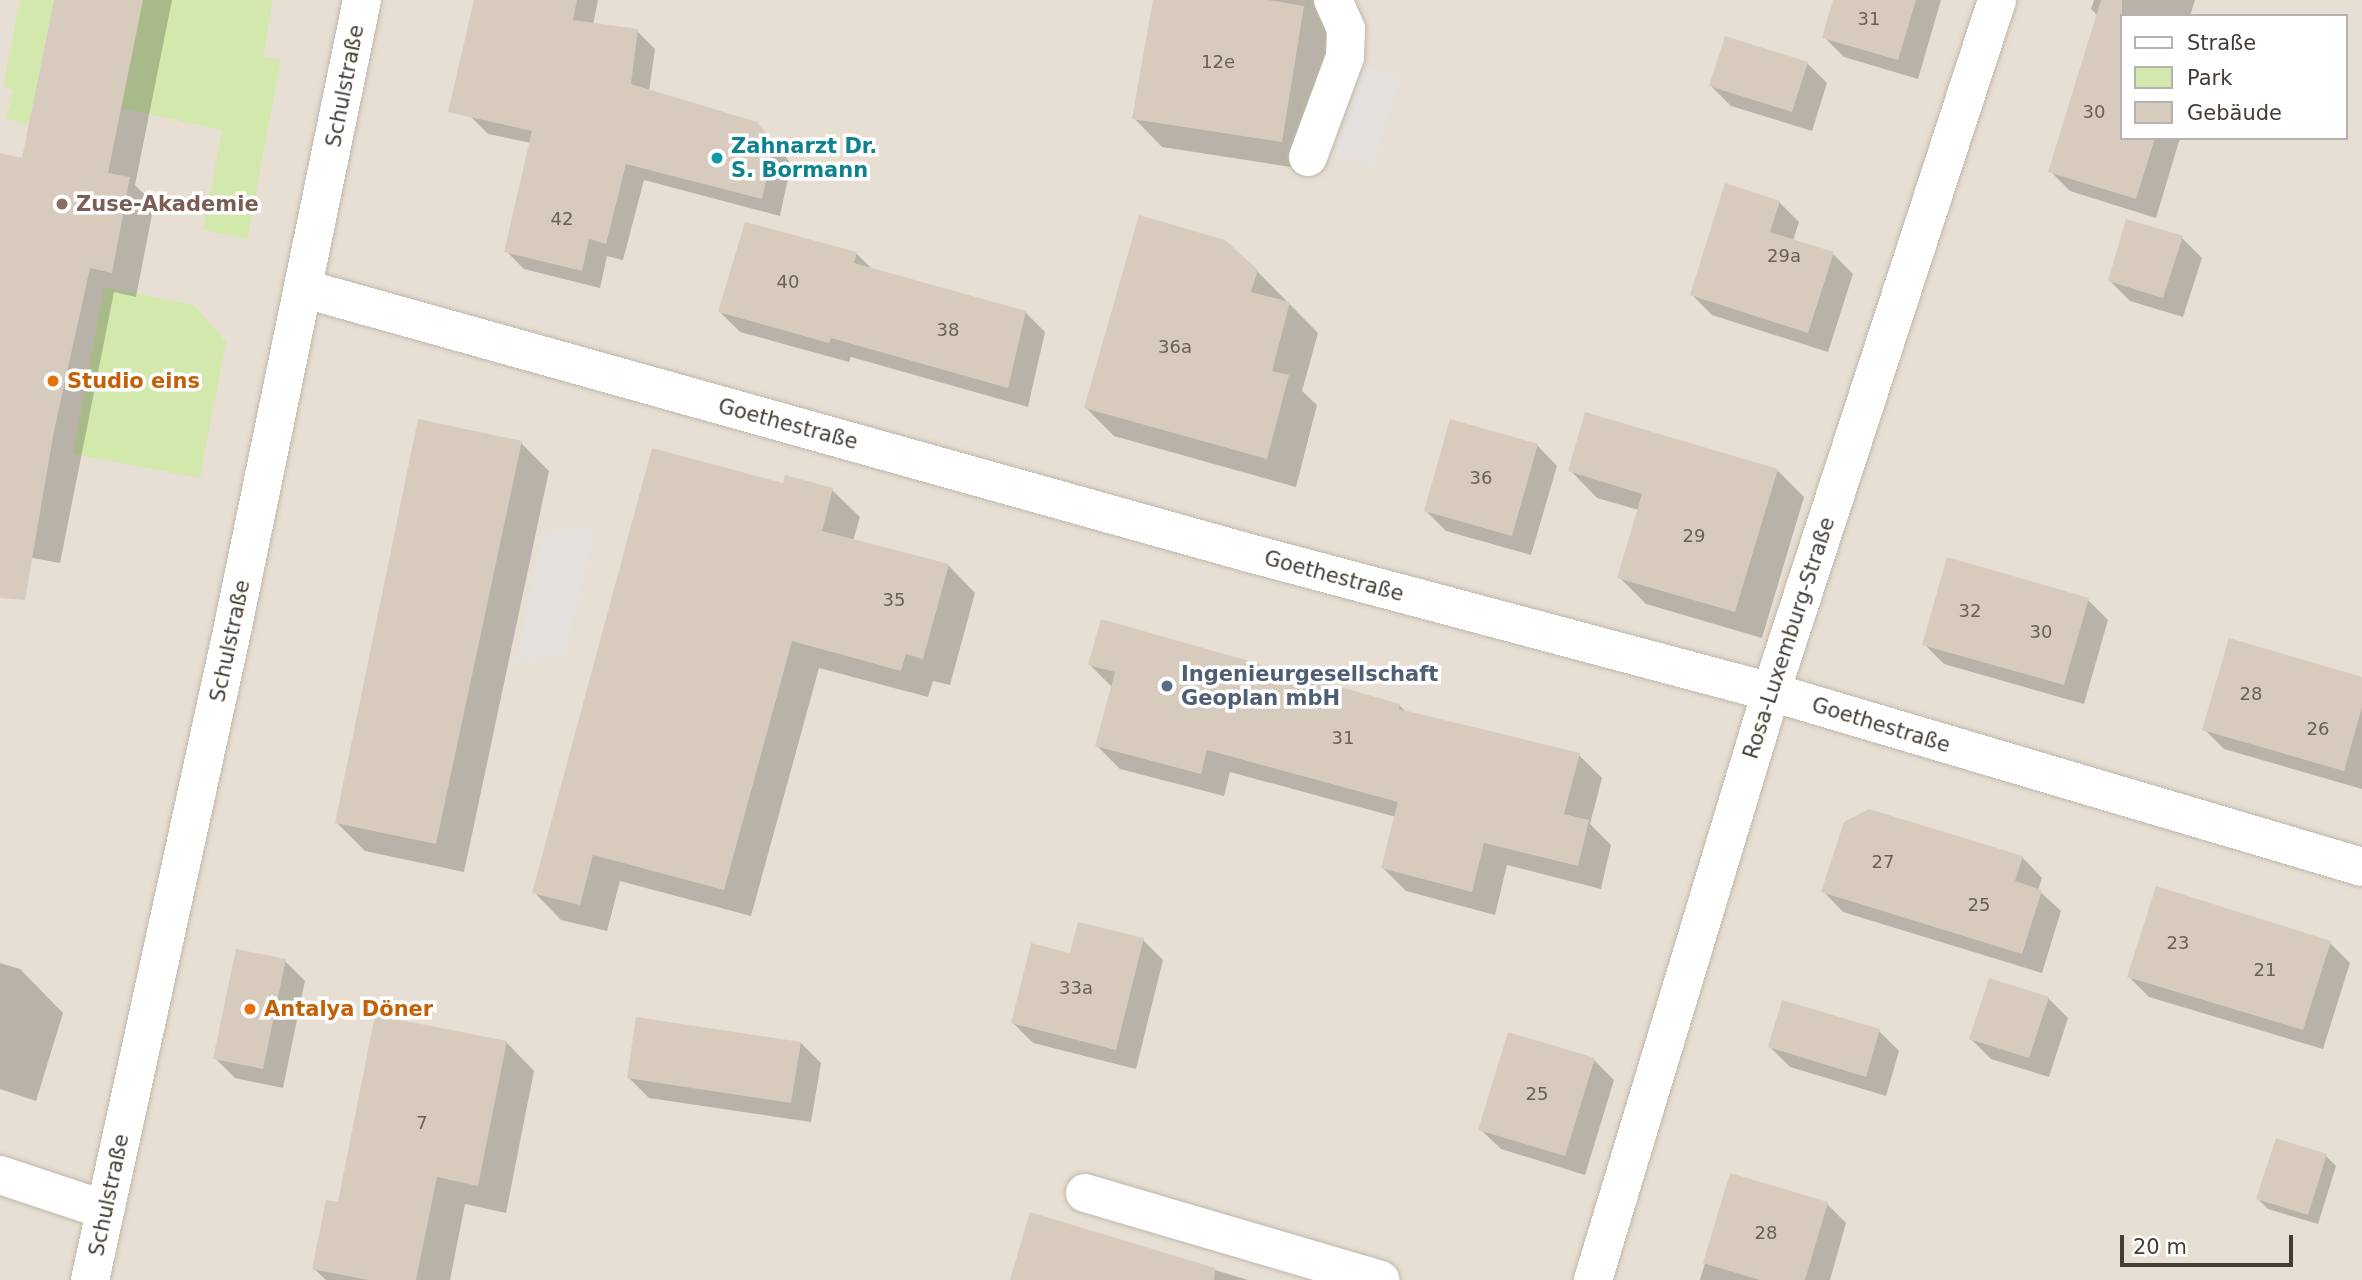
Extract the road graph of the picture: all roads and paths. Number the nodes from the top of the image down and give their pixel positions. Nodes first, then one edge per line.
1 (362, 0) edge
2 (1333, 0) edge
3 (1997, 0) edge
4 (1308, 157) dead end
5 (305, 289) junction
6 (1771, 692) junction
7 (2362, 867) edge
8 (0, 1175) edge
9 (1085, 1193) dead end
10 (105, 1210) junction
11 (90, 1280) edge
12 (1380, 1280) edge
13 (1593, 1280) edge

1 - 5 street, Schulstraße
2 - 4 street
3 - 6 street, Rosa-Luxemburg-Straße
5 - 6 street, Goethestraße
5 - 10 street, Schulstraße
6 - 7 street, Goethestraße
6 - 13 street, Rosa-Luxemburg-Straße
8 - 10 street
9 - 12 street
10 - 11 street, Schulstraße

